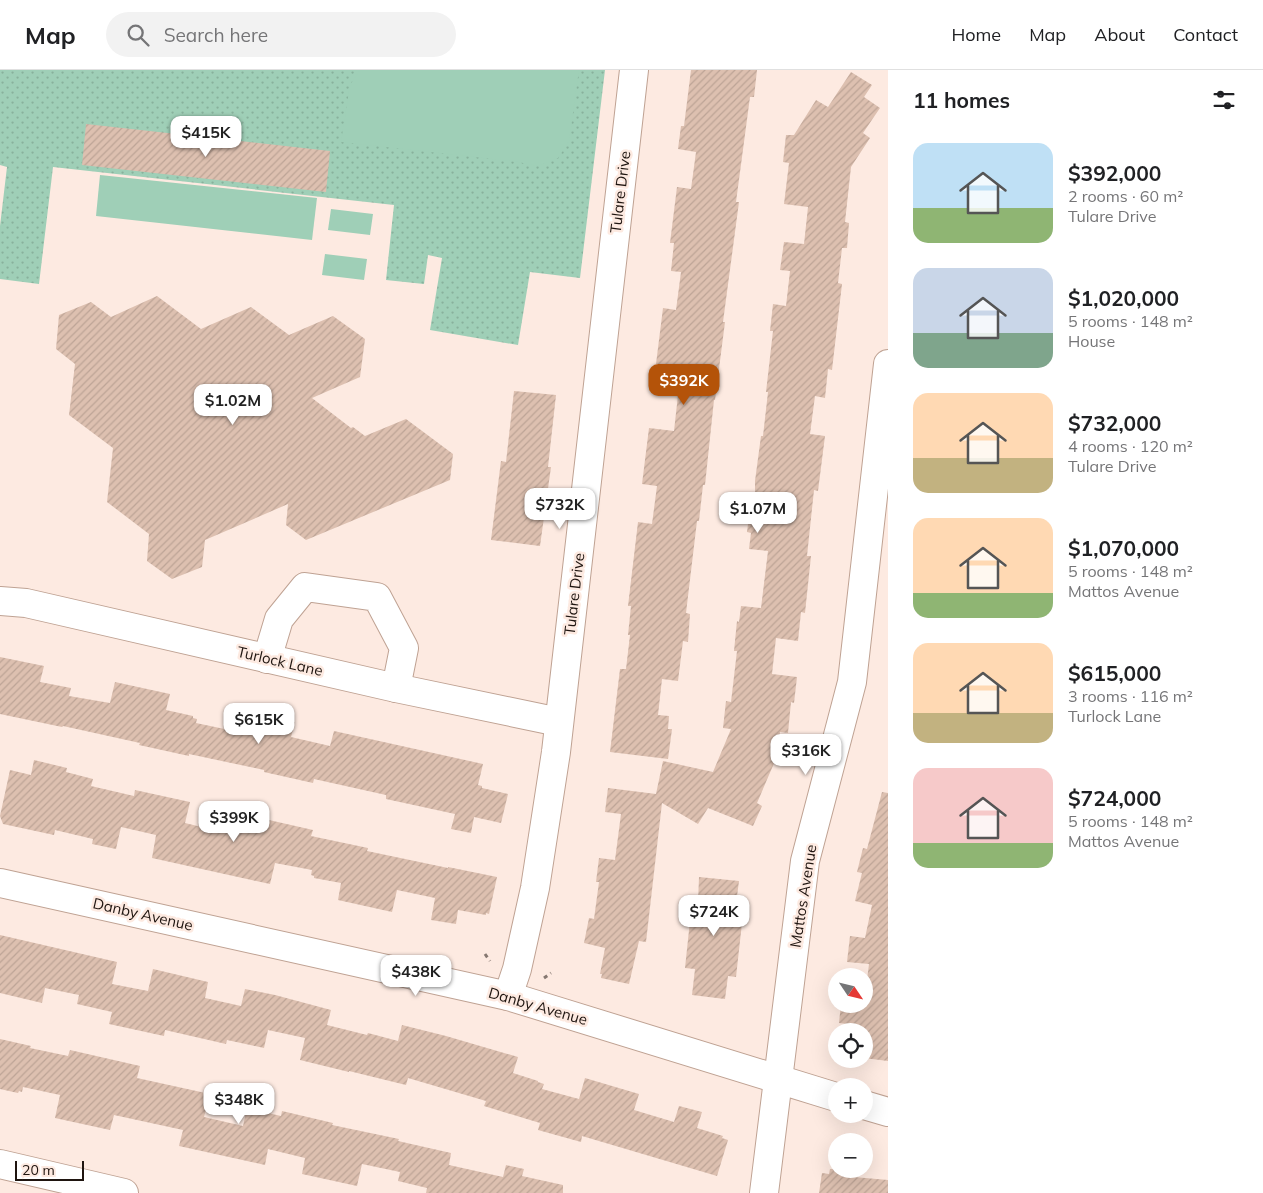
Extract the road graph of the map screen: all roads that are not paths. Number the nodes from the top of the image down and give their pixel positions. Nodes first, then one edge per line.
1 (634, 70) edge
2 (888, 364) edge
3 (0, 601) edge
4 (267, 659) junction
5 (396, 688) junction
6 (559, 722) junction
7 (0, 882) edge
8 (508, 996) junction
9 (779, 1079) junction
10 (828, 1094) edge
11 (873, 1108) edge
12 (888, 1112) edge
13 (0, 1164) edge
14 (124, 1193) edge
15 (764, 1193) edge

1 - 6 street, Tulare Drive
2 - 9 street, Mattos Avenue
3 - 4 street, Turlock Lane
4 - 5 street, Turlock Lane
4 - 5 street
5 - 6 street, Turlock Lane
6 - 8 street, Tulare Drive
7 - 8 street, Danby Avenue
8 - 9 street, Danby Avenue
9 - 10 street, Danby Avenue
9 - 15 street, Mattos Avenue
11 - 12 street
13 - 14 street

